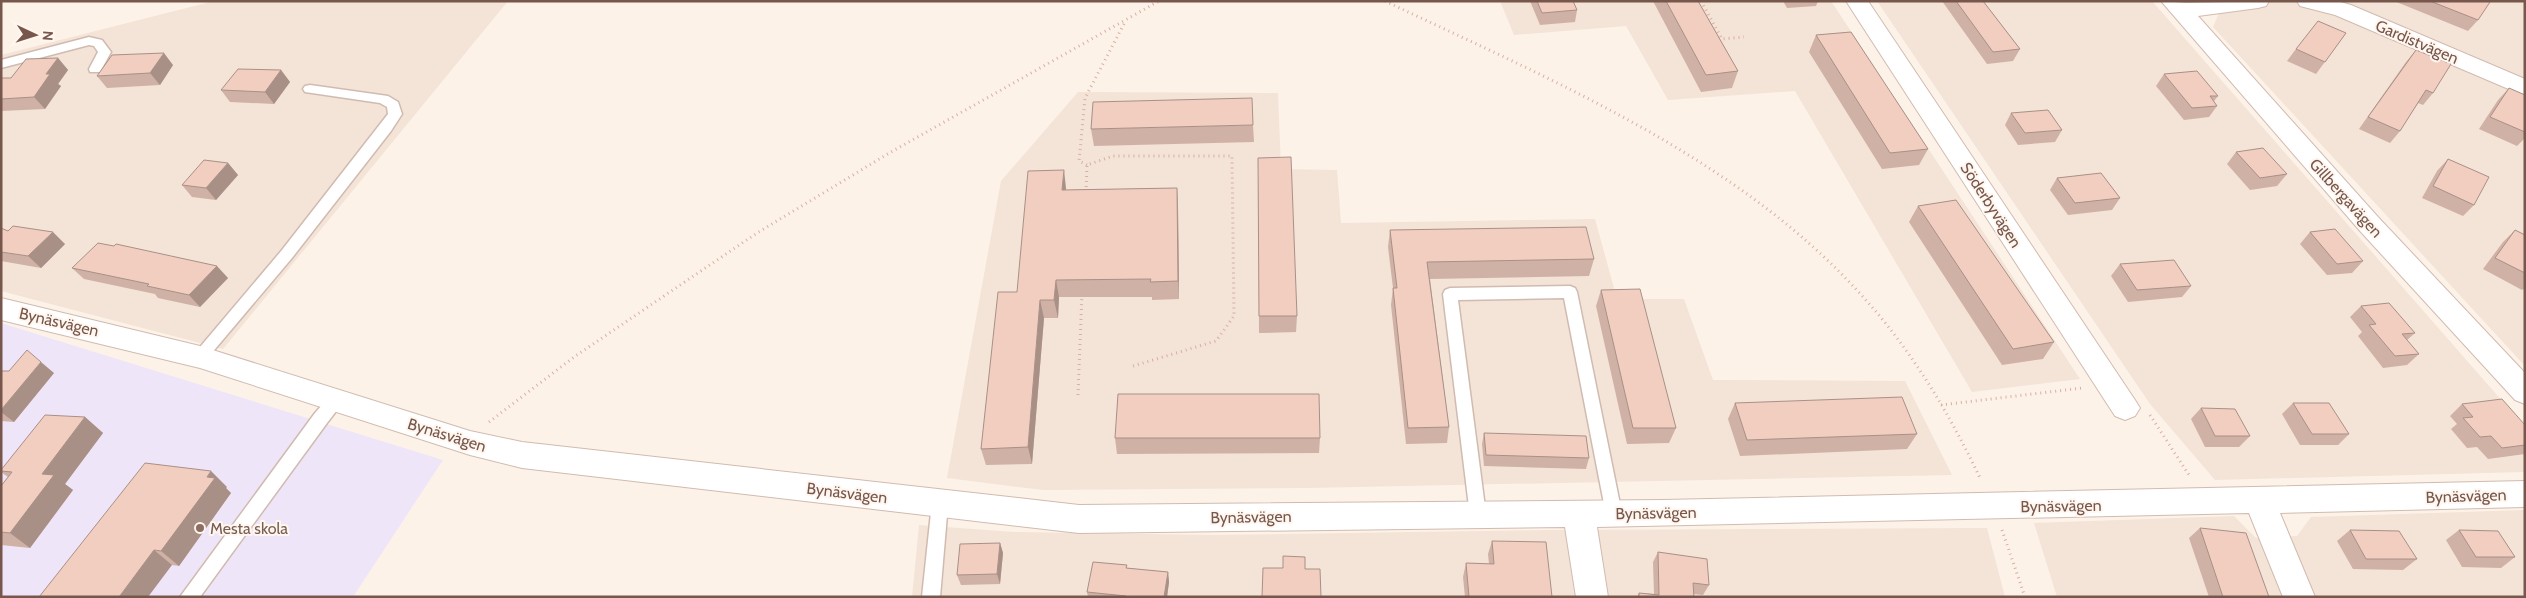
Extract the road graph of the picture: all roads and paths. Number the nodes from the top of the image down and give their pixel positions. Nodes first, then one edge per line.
1 (1158, 1) edge
2 (1385, 1) edge
3 (1701, 1) edge
4 (1857, 1) edge
5 (2258, 1) edge
6 (2308, 1) edge
7 (2176, 6) edge
8 (1126, 21) junction
9 (1744, 37) dead end
10 (1, 64) edge
11 (95, 69) dead end
12 (310, 88) dead end
13 (2525, 88) edge
14 (1087, 166) junction
15 (1086, 195) edge
16 (1082, 285) edge
17 (1, 309) edge
18 (200, 357) junction
19 (1133, 366) dead end
20 (2109, 385) junction
21 (2525, 392) edge
22 (1078, 395) dead end
23 (336, 400) junction
24 (1941, 405) junction
25 (2124, 408) joint
26 (470, 443) junction
27 (2525, 494) edge
28 (2260, 502) junction
29 (940, 503) junction
30 (2205, 503) junction
31 (1993, 507) junction
32 (1579, 514) junction
33 (1614, 514) junction
34 (1478, 515) junction
35 (189, 597) edge
36 (931, 597) edge
37 (1592, 597) edge
38 (2024, 597) edge
39 (2299, 597) edge

1 - 8 path
2 - 24 path
3 - 9 path
4 - 20 street, Söderbyvägen
5 - 7 street
6 - 13 street, Gardistvägen
7 - 21 street, Gillbergavägen
8 - 14 path
8 - 26 path
10 - 11 lane
12 - 18 lane
14 - 15 path
14 - 19 path
16 - 22 path
17 - 18 street, Bynäsvägen
18 - 23 street, Bynäsvägen
20 - 24 path
20 - 25 street, Söderbyvägen
23 - 26 street, Bynäsvägen
23 - 35 lane
24 - 31 path
25 - 30 path
26 - 29 street, Bynäsvägen
27 - 28 street, Bynäsvägen
28 - 30 street, Bynäsvägen
28 - 39 street
29 - 34 street, Bynäsvägen
29 - 36 lane
30 - 31 street, Bynäsvägen
31 - 33 street, Bynäsvägen
31 - 38 path
32 - 33 street, Bynäsvägen
32 - 34 street, Bynäsvägen
32 - 37 street
33 - 34 lane

